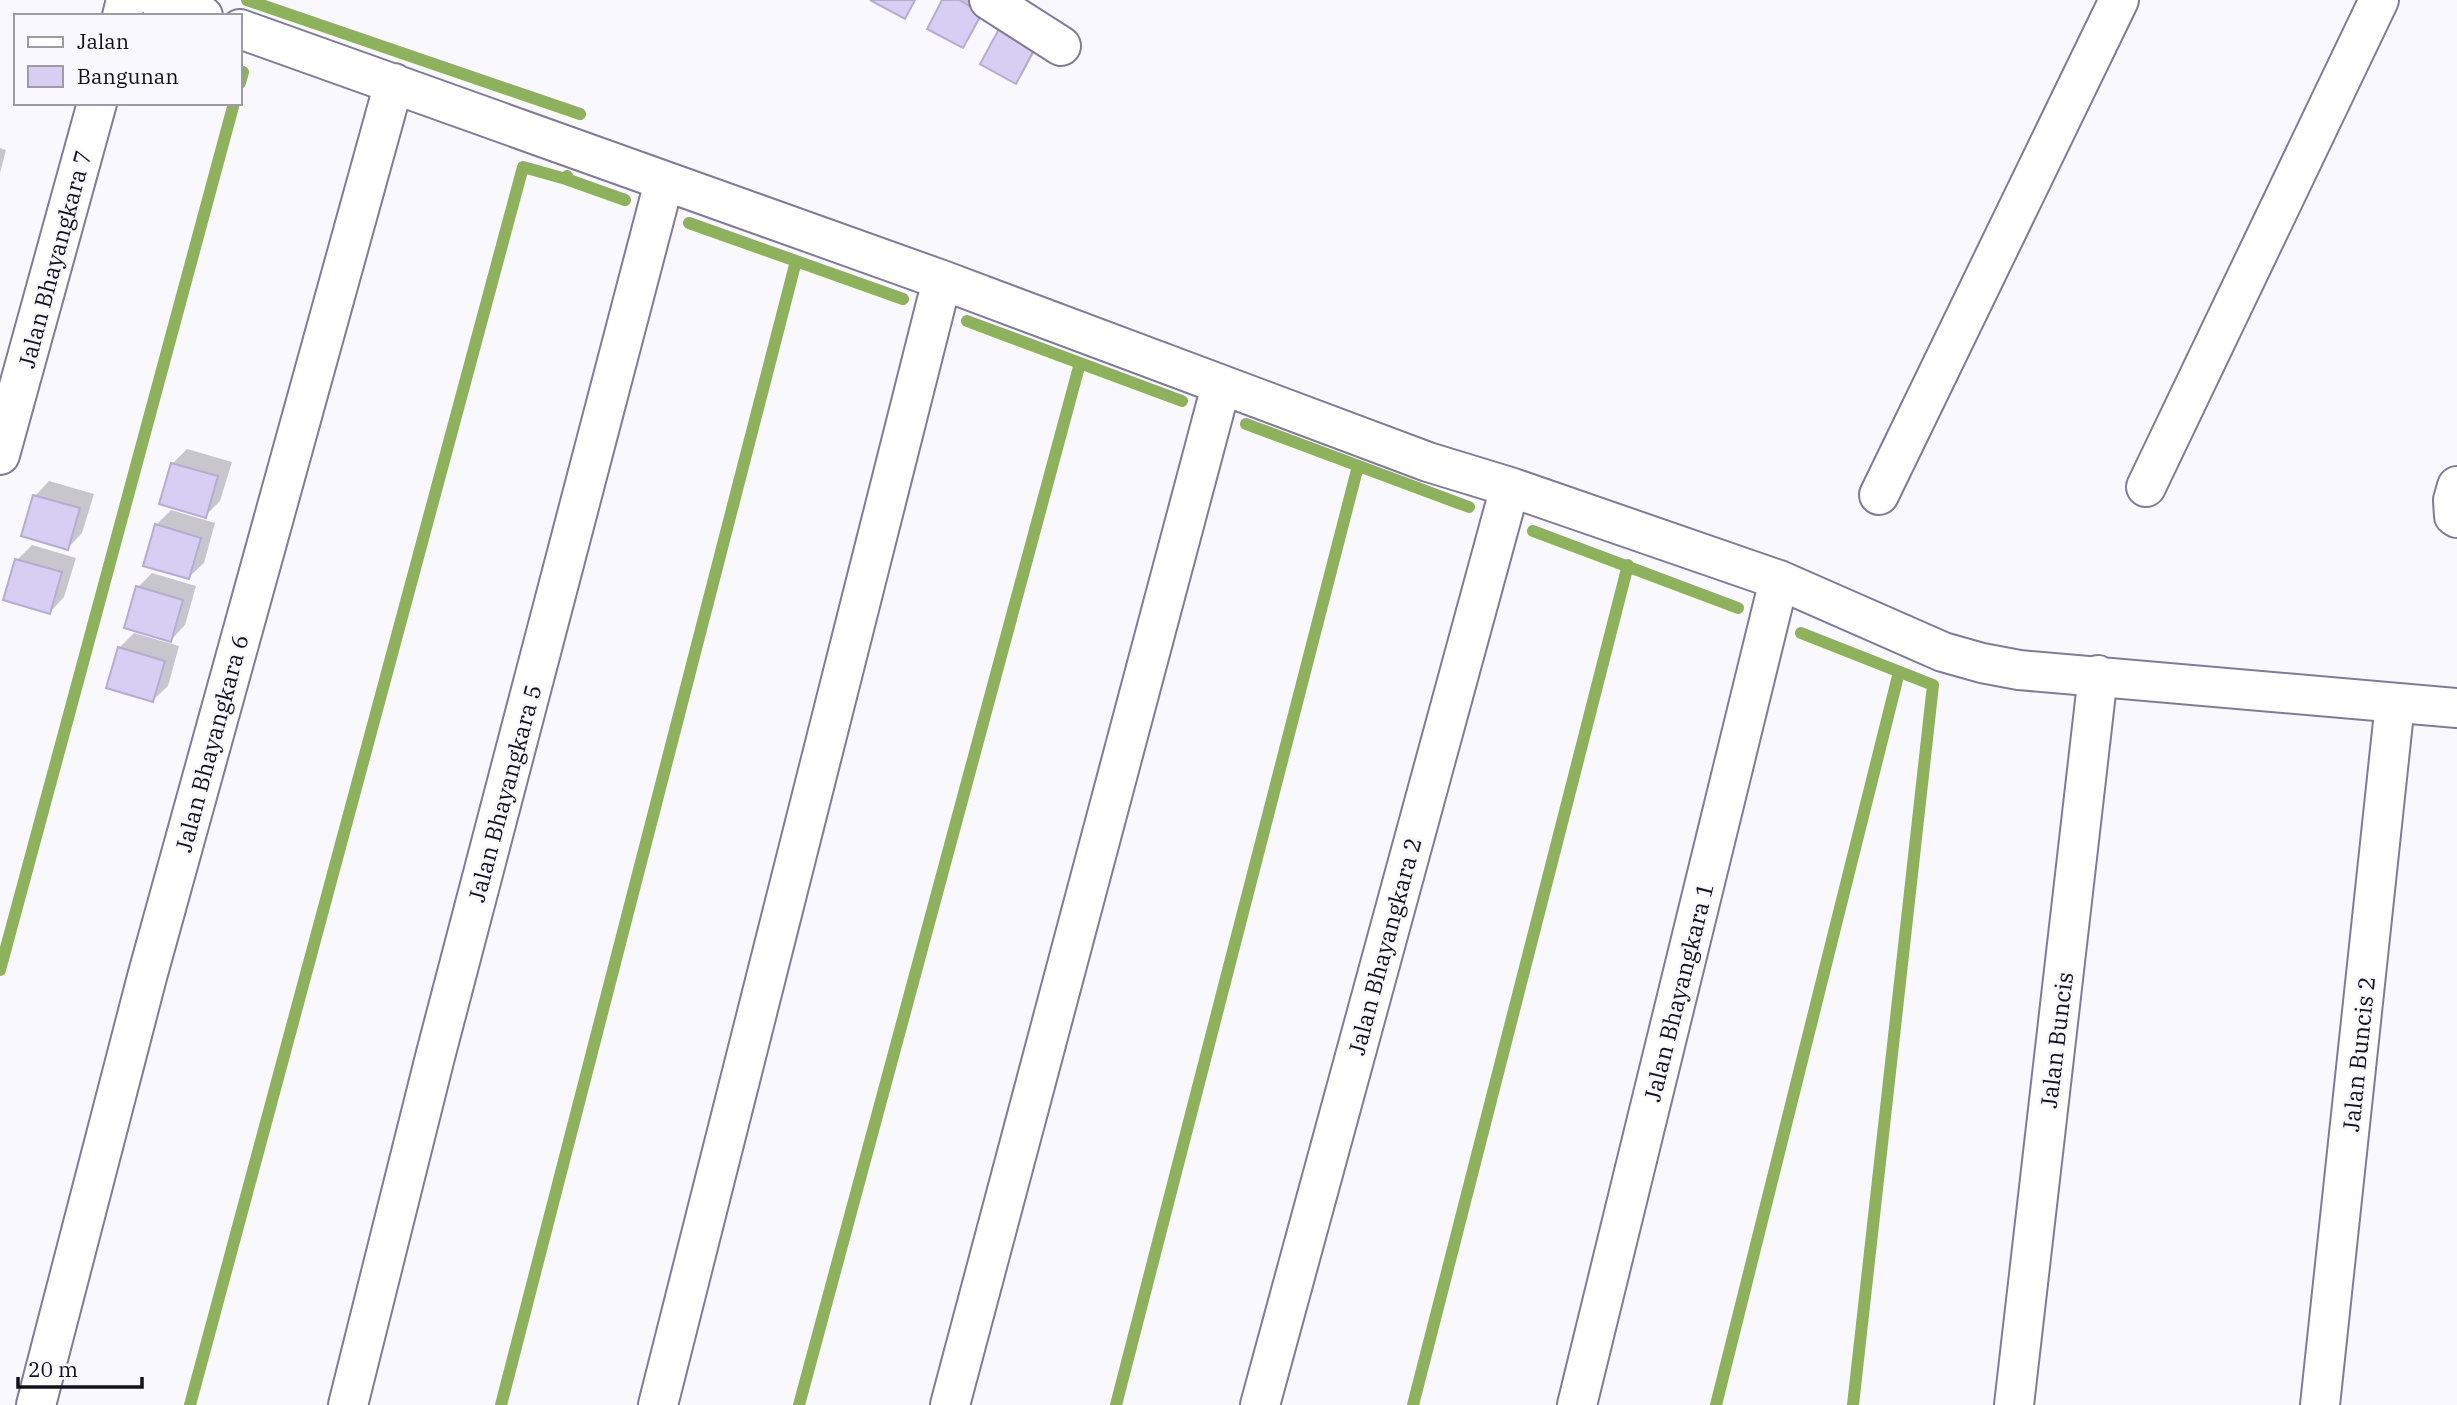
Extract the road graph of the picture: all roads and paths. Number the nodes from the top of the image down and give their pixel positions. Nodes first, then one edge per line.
1 (158, 0) edge
2 (2119, 0) edge
3 (2379, 0) edge
4 (1005, 4) edge
5 (196, 14) edge
6 (242, 30) edge
7 (1061, 46) dead end
8 (394, 83) junction
9 (96, 105) edge
10 (664, 182) junction
11 (942, 280) junction
12 (1221, 386) junction
13 (0, 455) edge
14 (2457, 486) edge
15 (2146, 487) dead end
16 (1510, 488) junction
17 (1879, 495) dead end
18 (2457, 518) edge
19 (1779, 580) junction
20 (2098, 675) junction
21 (2395, 704) junction
22 (2457, 708) edge
23 (36, 1405) edge
24 (348, 1405) edge
25 (658, 1405) edge
26 (950, 1405) edge
27 (1260, 1405) edge
28 (1577, 1405) edge
29 (2014, 1405) edge
30 (2320, 1405) edge

1 - 5 street
2 - 17 street
3 - 15 street
4 - 7 street
6 - 8 street
8 - 10 street
8 - 23 street, Jalan Bhayangkara 6
9 - 13 street, Jalan Bhayangkara 7
10 - 11 street
10 - 24 street, Jalan Bhayangkara 5
11 - 12 street
11 - 25 street
12 - 16 street
12 - 26 street
14 - 18 street
16 - 19 street
16 - 27 street, Jalan Bhayangkara 2
19 - 20 street
19 - 28 street, Jalan Bhayangkara 1
20 - 21 street
20 - 29 street, Jalan Buncis
21 - 22 street
21 - 30 street, Jalan Buncis 2

